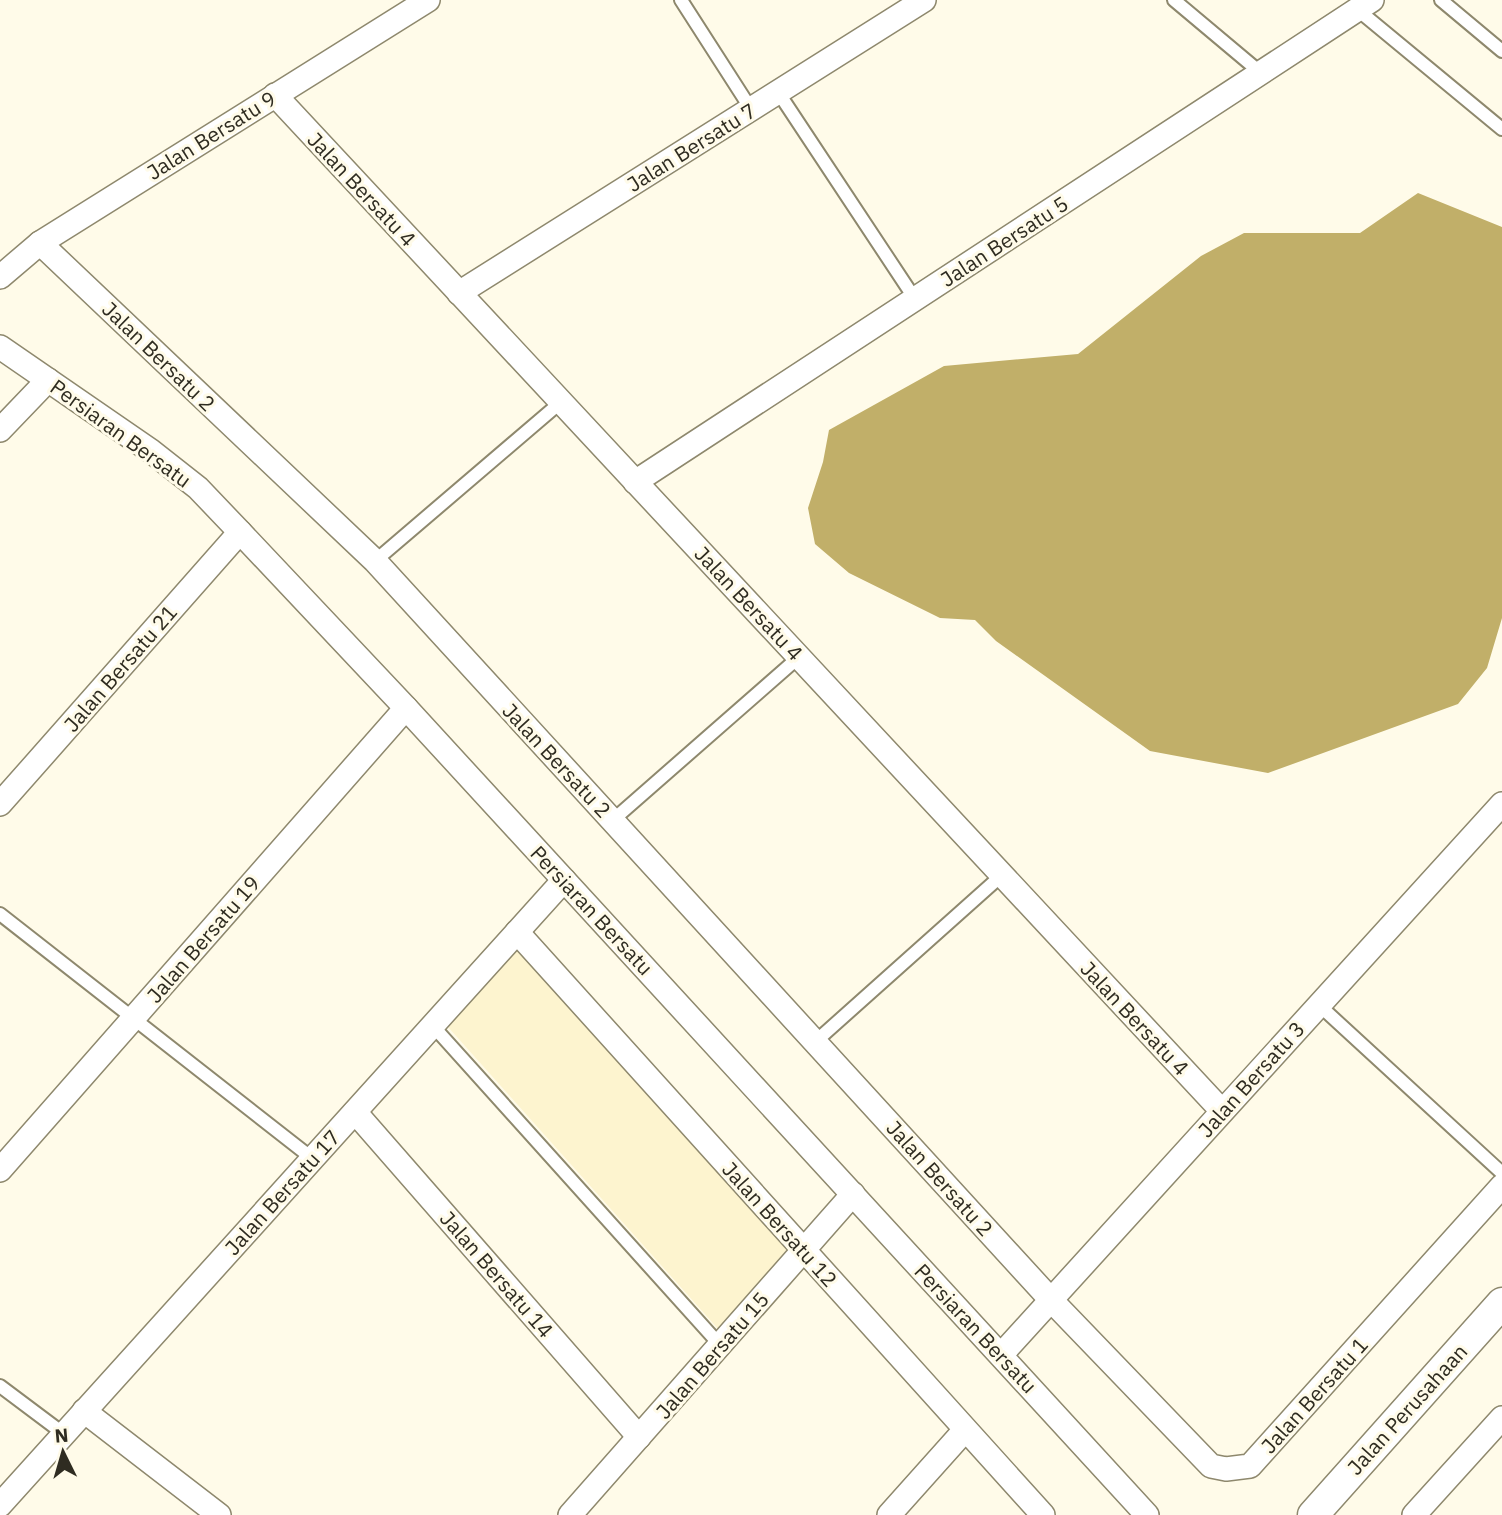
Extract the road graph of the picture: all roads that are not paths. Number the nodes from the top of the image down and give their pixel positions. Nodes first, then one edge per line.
1 (428, 0) edge
2 (681, 0) edge
3 (924, 0) edge
4 (1174, 0) edge
5 (1441, 0) edge
6 (1365, 5) edge
7 (1502, 51) edge
8 (1261, 73) junction
9 (778, 92) junction
10 (275, 95) junction
11 (751, 109) junction
12 (1502, 129) edge
13 (40, 243) junction
14 (0, 277) edge
15 (459, 293) junction
16 (915, 299) junction
17 (0, 346) edge
18 (48, 380) junction
19 (561, 402) junction
20 (0, 430) edge
21 (635, 482) junction
22 (240, 532) junction
23 (375, 561) junction
24 (799, 657) junction
25 (406, 708) junction
26 (0, 804) edge
27 (1501, 806) edge
28 (613, 820) junction
29 (1002, 875) junction
30 (564, 880) junction
31 (0, 914) edge
32 (517, 932) junction
33 (1319, 1005) junction
34 (134, 1018) junction
35 (433, 1026) junction
36 (815, 1042) junction
37 (1222, 1111) junction
38 (355, 1112) junction
39 (313, 1158) junction
40 (0, 1170) edge
41 (1502, 1173) edge
42 (1502, 1186) edge
43 (853, 1194) junction
44 (804, 1250) junction
45 (1051, 1300) junction
46 (1502, 1303) edge
47 (720, 1345) junction
48 (1001, 1355) junction
49 (0, 1386) edge
50 (84, 1411) junction
51 (1502, 1418) edge
52 (965, 1430) junction
53 (64, 1434) junction
54 (639, 1437) junction
55 (0, 1505) edge
56 (219, 1515) edge
57 (570, 1515) edge
58 (889, 1515) edge
59 (1043, 1515) edge
60 (1147, 1515) edge
61 (1313, 1515) edge
62 (1414, 1515) edge

1 - 10 street, Jalan Bersatu 9
2 - 11 lane
3 - 9 street, Jalan Bersatu 7
4 - 8 lane
5 - 7 lane
6 - 8 street, Jalan Bersatu 5
6 - 12 lane
8 - 16 street, Jalan Bersatu 5
9 - 11 street, Jalan Bersatu 7
9 - 16 lane
10 - 13 street, Jalan Bersatu 9
10 - 15 street, Jalan Bersatu 4
11 - 15 street, Jalan Bersatu 7
13 - 14 street, Jalan Bersatu 9
13 - 23 street, Jalan Bersatu 2
15 - 19 street, Jalan Bersatu 4
16 - 21 street, Jalan Bersatu 5
17 - 18 street, Persiaran Bersatu
18 - 20 street
18 - 22 street, Persiaran Bersatu
19 - 21 street, Jalan Bersatu 4
19 - 23 lane
21 - 24 street, Jalan Bersatu 4
22 - 25 street, Persiaran Bersatu
22 - 26 street, Jalan Bersatu 21
23 - 28 street, Jalan Bersatu 2
24 - 28 lane
24 - 29 street, Jalan Bersatu 4
25 - 30 street, Persiaran Bersatu
25 - 34 street, Jalan Bersatu 19
27 - 33 street, Jalan Bersatu 3
28 - 36 street, Jalan Bersatu 2
29 - 36 lane
29 - 37 street, Jalan Bersatu 4
30 - 32 street, Jalan Bersatu 17
30 - 43 street, Persiaran Bersatu
31 - 34 lane
32 - 35 street, Jalan Bersatu 17
32 - 44 street, Jalan Bersatu 12
33 - 37 street, Jalan Bersatu 3
33 - 41 lane
34 - 39 lane
34 - 40 street, Jalan Bersatu 19
35 - 38 street, Jalan Bersatu 17
35 - 47 lane
36 - 45 street, Jalan Bersatu 2
37 - 45 street, Jalan Bersatu 3
38 - 39 street, Jalan Bersatu 17
38 - 54 street, Jalan Bersatu 14
39 - 50 street, Jalan Bersatu 17
42 - 45 street, Jalan Bersatu 1
43 - 44 street, Jalan Bersatu 15
43 - 48 street, Persiaran Bersatu
44 - 47 street, Jalan Bersatu 15
44 - 52 street, Jalan Bersatu 12
45 - 48 street, Jalan Bersatu 3
46 - 61 street, Jalan Perusahaan
47 - 54 street, Jalan Bersatu 15
48 - 60 street, Persiaran Bersatu
49 - 53 lane
50 - 53 street, Jalan Bersatu 17
50 - 56 street
51 - 62 street
52 - 58 street
52 - 59 street, Jalan Bersatu 12
53 - 55 street, Jalan Bersatu 17
54 - 57 street, Jalan Bersatu 15

